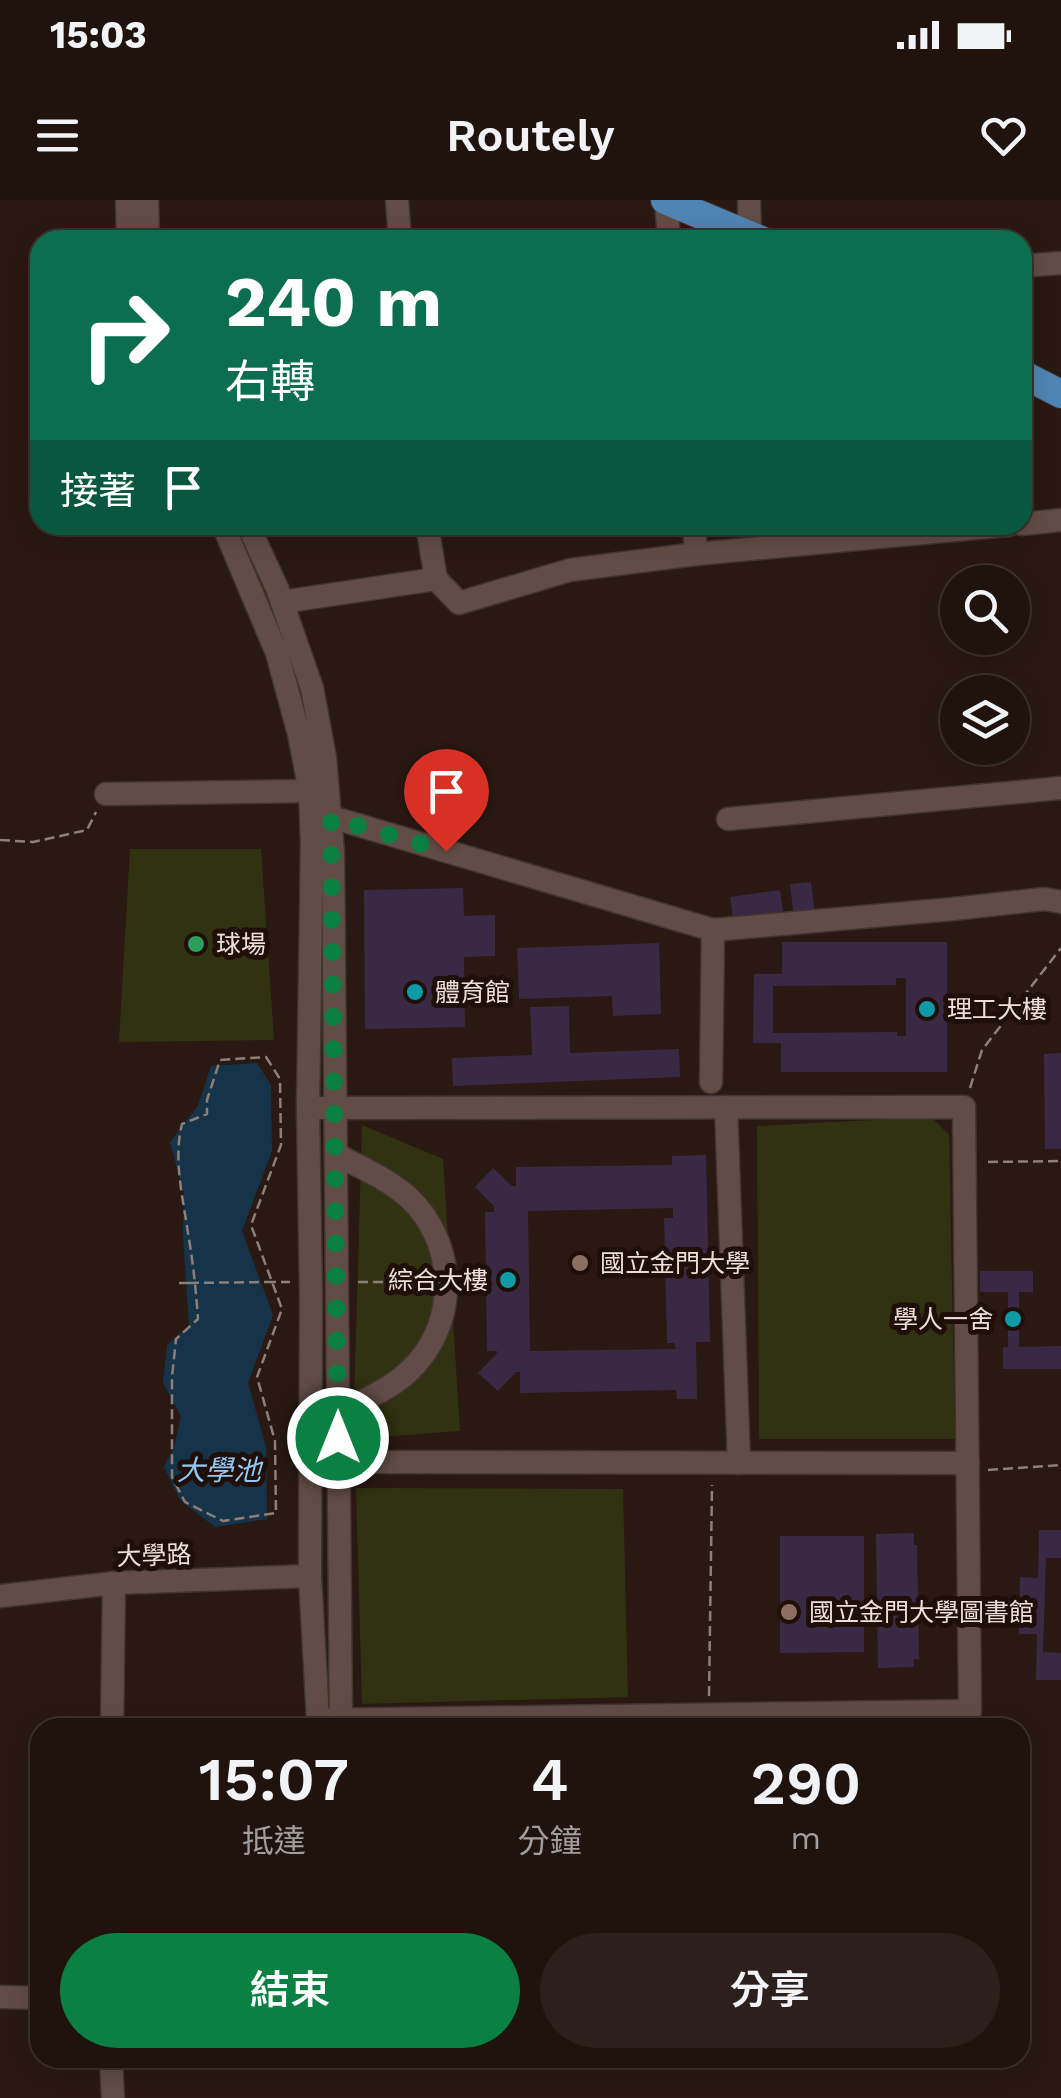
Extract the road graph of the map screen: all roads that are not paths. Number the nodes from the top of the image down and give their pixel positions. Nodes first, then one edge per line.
1 (126, 200) edge
2 (147, 200) edge
3 (397, 200) edge
4 (666, 200) edge
5 (749, 200) edge
6 (128, 230) edge
7 (148, 230) edge
8 (399, 230) edge
9 (668, 230) edge
10 (739, 230) edge
11 (755, 230) edge
12 (1061, 264) edge
13 (1032, 265) edge
14 (1032, 379) edge
15 (1061, 394) edge
16 (1061, 520) edge
17 (1032, 523) edge
18 (227, 535) edge
19 (252, 535) edge
20 (429, 535) edge
21 (695, 535) edge
22 (901, 535) edge
23 (696, 554) junction
24 (436, 580) junction
25 (282, 602) junction
26 (1061, 788) edge
27 (310, 792) junction
28 (106, 794) road end
29 (331, 818) junction
30 (728, 819) dead end
31 (1061, 902) edge
32 (713, 930) junction
33 (711, 1082) dead end
34 (726, 1107) junction
35 (308, 1108) junction
36 (335, 1108) junction
37 (336, 1154) junction
38 (338, 1413) junction
39 (311, 1462) junction
40 (338, 1462) junction
41 (740, 1463) junction
42 (968, 1464) junction
43 (310, 1576) junction
44 (114, 1583) junction
45 (0, 1596) edge
46 (112, 1718) edge
47 (330, 1718) edge
48 (330, 1718) edge
49 (481, 1718) edge
50 (0, 1997) edge
51 (30, 1998) edge
52 (112, 2068) edge
53 (113, 2098) edge

1 - 6 street
2 - 7 street
3 - 8 street
4 - 9 street
4 - 10 main road
5 - 11 street
12 - 13 street
14 - 15 main road
16 - 17 street
18 - 27 street
19 - 25 street
20 - 24 street
21 - 23 street
22 - 23 street
23 - 24 street
24 - 25 street
25 - 29 street
26 - 30 street
27 - 28 street
27 - 35 street
29 - 32 street
29 - 36 street
31 - 32 street
32 - 33 street
34 - 36 street
34 - 41 street
34 - 42 street
35 - 36 street
35 - 39 street
36 - 37 street
37 - 38 street
37 - 38 street
38 - 40 street
39 - 40 street
39 - 43 street
40 - 41 street
40 - 47 street
41 - 42 street
42 - 49 street
43 - 44 street, 大學路
43 - 48 street
44 - 45 street, 大學路
44 - 46 street
50 - 51 street
52 - 53 street

